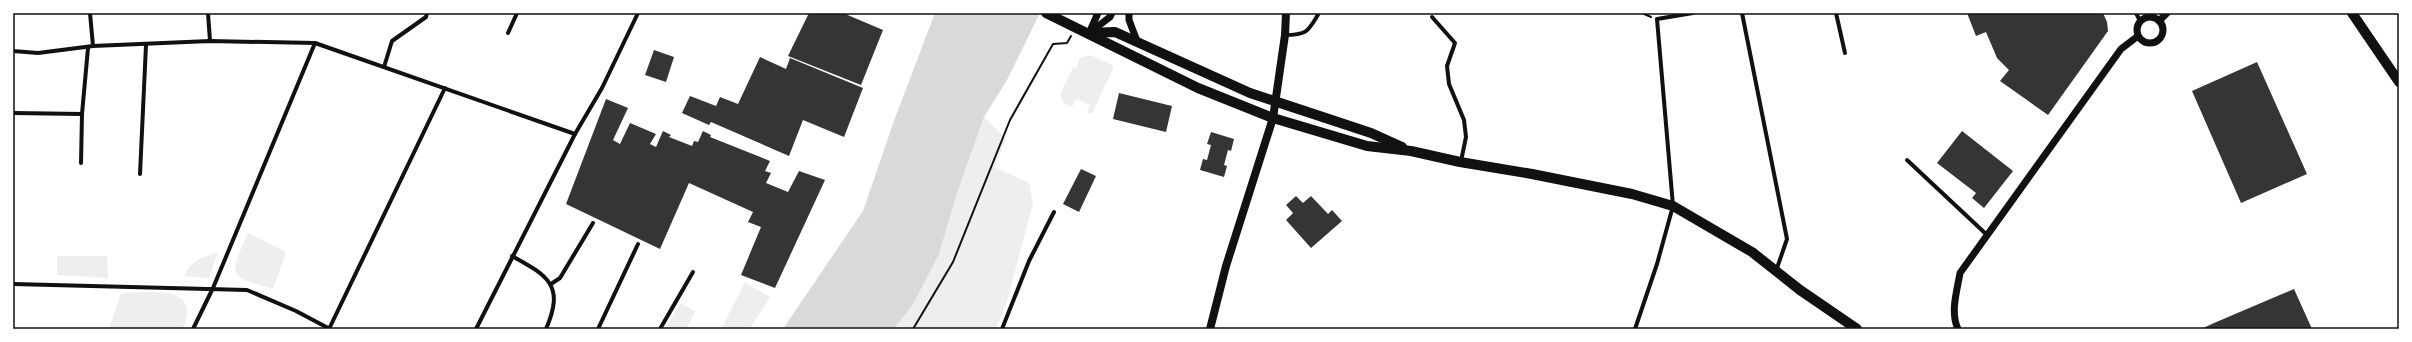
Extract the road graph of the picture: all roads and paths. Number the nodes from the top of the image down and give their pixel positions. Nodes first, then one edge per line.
1 (90, 13) edge
2 (208, 13) edge
3 (427, 13) edge
4 (517, 13) edge
5 (638, 13) edge
6 (1061, 13) edge
7 (1098, 13) edge
8 (1112, 13) edge
9 (1129, 13) edge
10 (1286, 13) edge
11 (1319, 13) edge
12 (1693, 13) edge
13 (1742, 13) edge
14 (1836, 13) edge
15 (2136, 13) edge
16 (2167, 13) edge
17 (2352, 13) edge
18 (1047, 14) edge
19 (1432, 17) dead end
20 (2159, 20) junction
21 (2140, 21) junction
22 (508, 33) dead end
23 (1089, 33) junction
24 (1285, 34) junction
25 (2138, 36) junction
26 (1069, 40) dead end
27 (210, 41) junction
28 (1137, 41) junction
29 (315, 43) junction
30 (146, 45) junction
31 (93, 46) junction
32 (88, 48) junction
33 (13, 51) edge
34 (1845, 53) dead end
35 (384, 66) junction
36 (2399, 82) edge
37 (445, 88) junction
38 (1276, 101) junction
39 (13, 113) edge
40 (82, 114) junction
41 (1273, 118) junction
42 (575, 134) junction
43 (1411, 151) junction
44 (1907, 160) dead end
45 (1460, 162) junction
46 (81, 163) dead end
47 (140, 174) dead end
48 (1673, 206) junction
49 (1054, 212) dead end
50 (593, 222) dead end
51 (1986, 234) junction
52 (638, 244) dead end
53 (512, 256) junction
54 (1776, 271) junction
55 (693, 272) dead end
56 (13, 284) edge
57 (551, 284) junction
58 (213, 288) junction
59 (193, 329) edge
60 (329, 329) edge
61 (476, 329) edge
62 (546, 329) edge
63 (598, 329) edge
64 (660, 329) edge
65 (913, 329) edge
66 (1002, 329) edge
67 (1210, 329) edge
68 (1635, 329) edge
69 (1858, 329) edge
70 (1958, 329) edge

1 - 31 street
2 - 27 street
3 - 35 street
4 - 22 street
5 - 42 street
6 - 18 main road
7 - 23 street
8 - 23 street
9 - 28 street
10 - 24 main road
11 - 24 street
12 - 48 street
13 - 54 street
14 - 34 street
15 - 21 street
16 - 20 street
17 - 36 main road
18 - 23 main road
19 - 45 street
20 - 21 street
20 - 25 street
21 - 25 street
23 - 28 main road
23 - 41 main road
24 - 38 main road
25 - 51 street
26 - 65 path
27 - 29 street
27 - 30 street
28 - 38 main road
29 - 35 street
29 - 58 street
30 - 31 street
30 - 47 street
31 - 32 street
32 - 33 street
32 - 40 street
35 - 37 street
37 - 42 street
37 - 60 street
38 - 41 main road
38 - 43 main road
39 - 40 street
40 - 46 street
41 - 43 main road
41 - 67 main road
42 - 53 street
43 - 45 main road
44 - 51 street
45 - 48 main road
48 - 54 main road
48 - 68 street
49 - 66 street
50 - 57 street
51 - 70 street
52 - 63 street
53 - 57 street
53 - 61 street
54 - 69 main road
55 - 64 street
56 - 58 street
57 - 62 street
58 - 59 street
58 - 60 street

